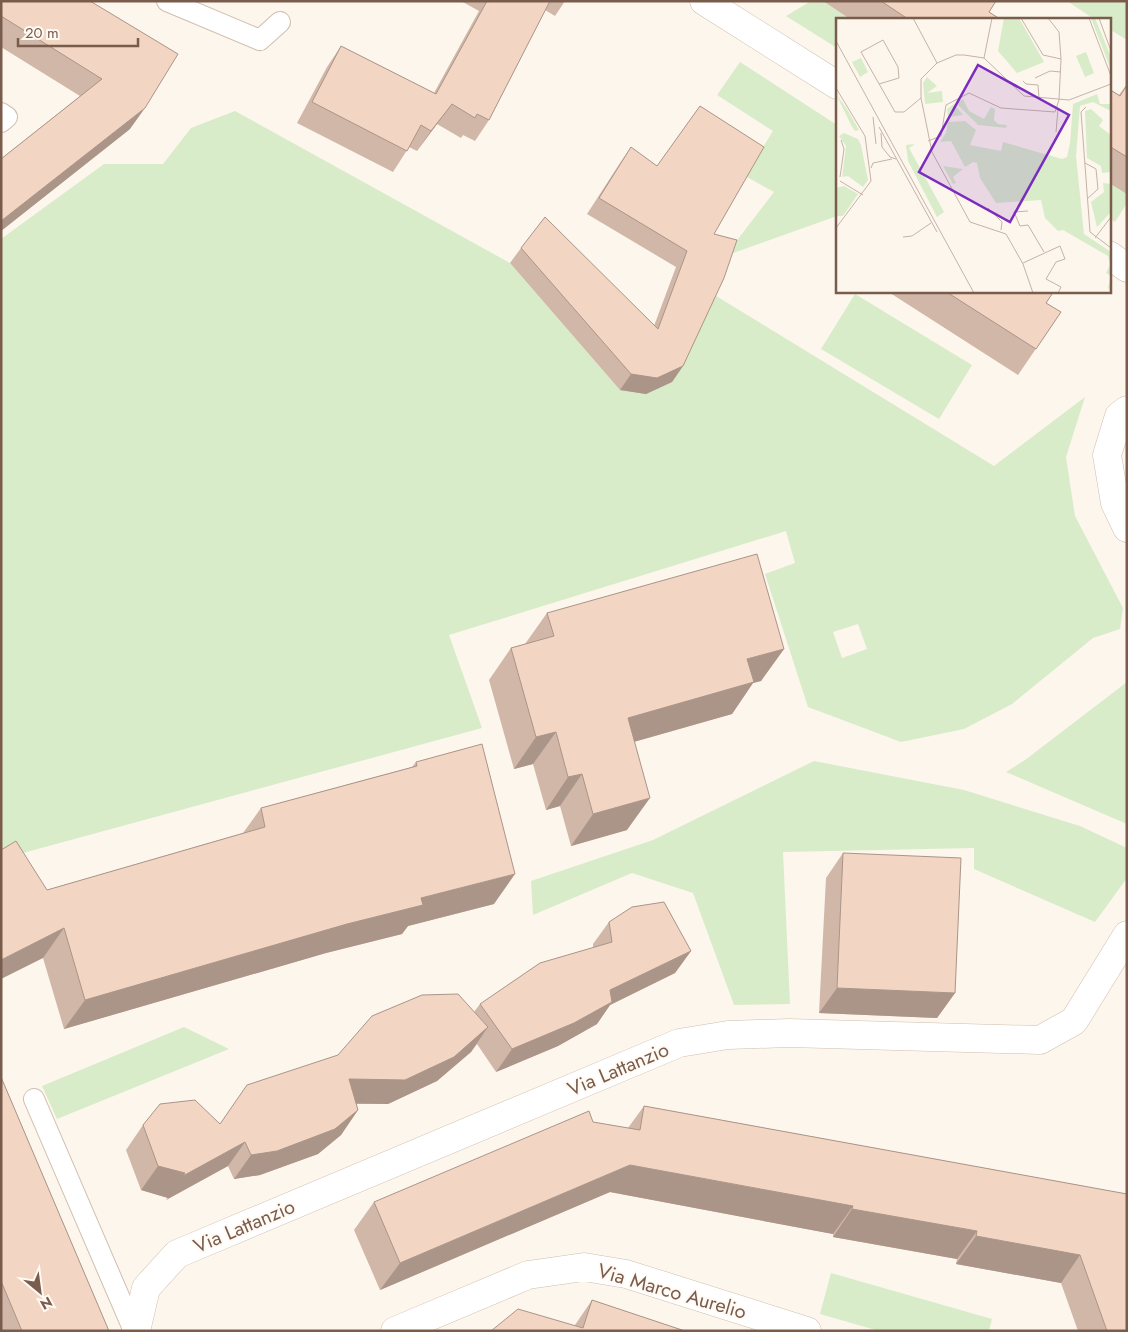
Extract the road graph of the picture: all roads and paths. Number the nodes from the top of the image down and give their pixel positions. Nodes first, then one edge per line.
1 (167, 1) edge
2 (704, 1) edge
3 (280, 22) dead end
4 (836, 83) edge
5 (1, 113) edge
6 (1, 122) edge
7 (1110, 256) edge
8 (1127, 268) edge
9 (1127, 410) edge
10 (1127, 528) edge
11 (1127, 935) edge
12 (34, 1099) dead end
13 (135, 1331) edge
14 (395, 1331) edge
15 (807, 1331) edge

1 - 3 lane
2 - 4 street
5 - 6 lane
7 - 8 street
9 - 10 street
11 - 13 street, Via Lattanzio
12 - 13 lane
14 - 15 street, Via Marco Aurelio

